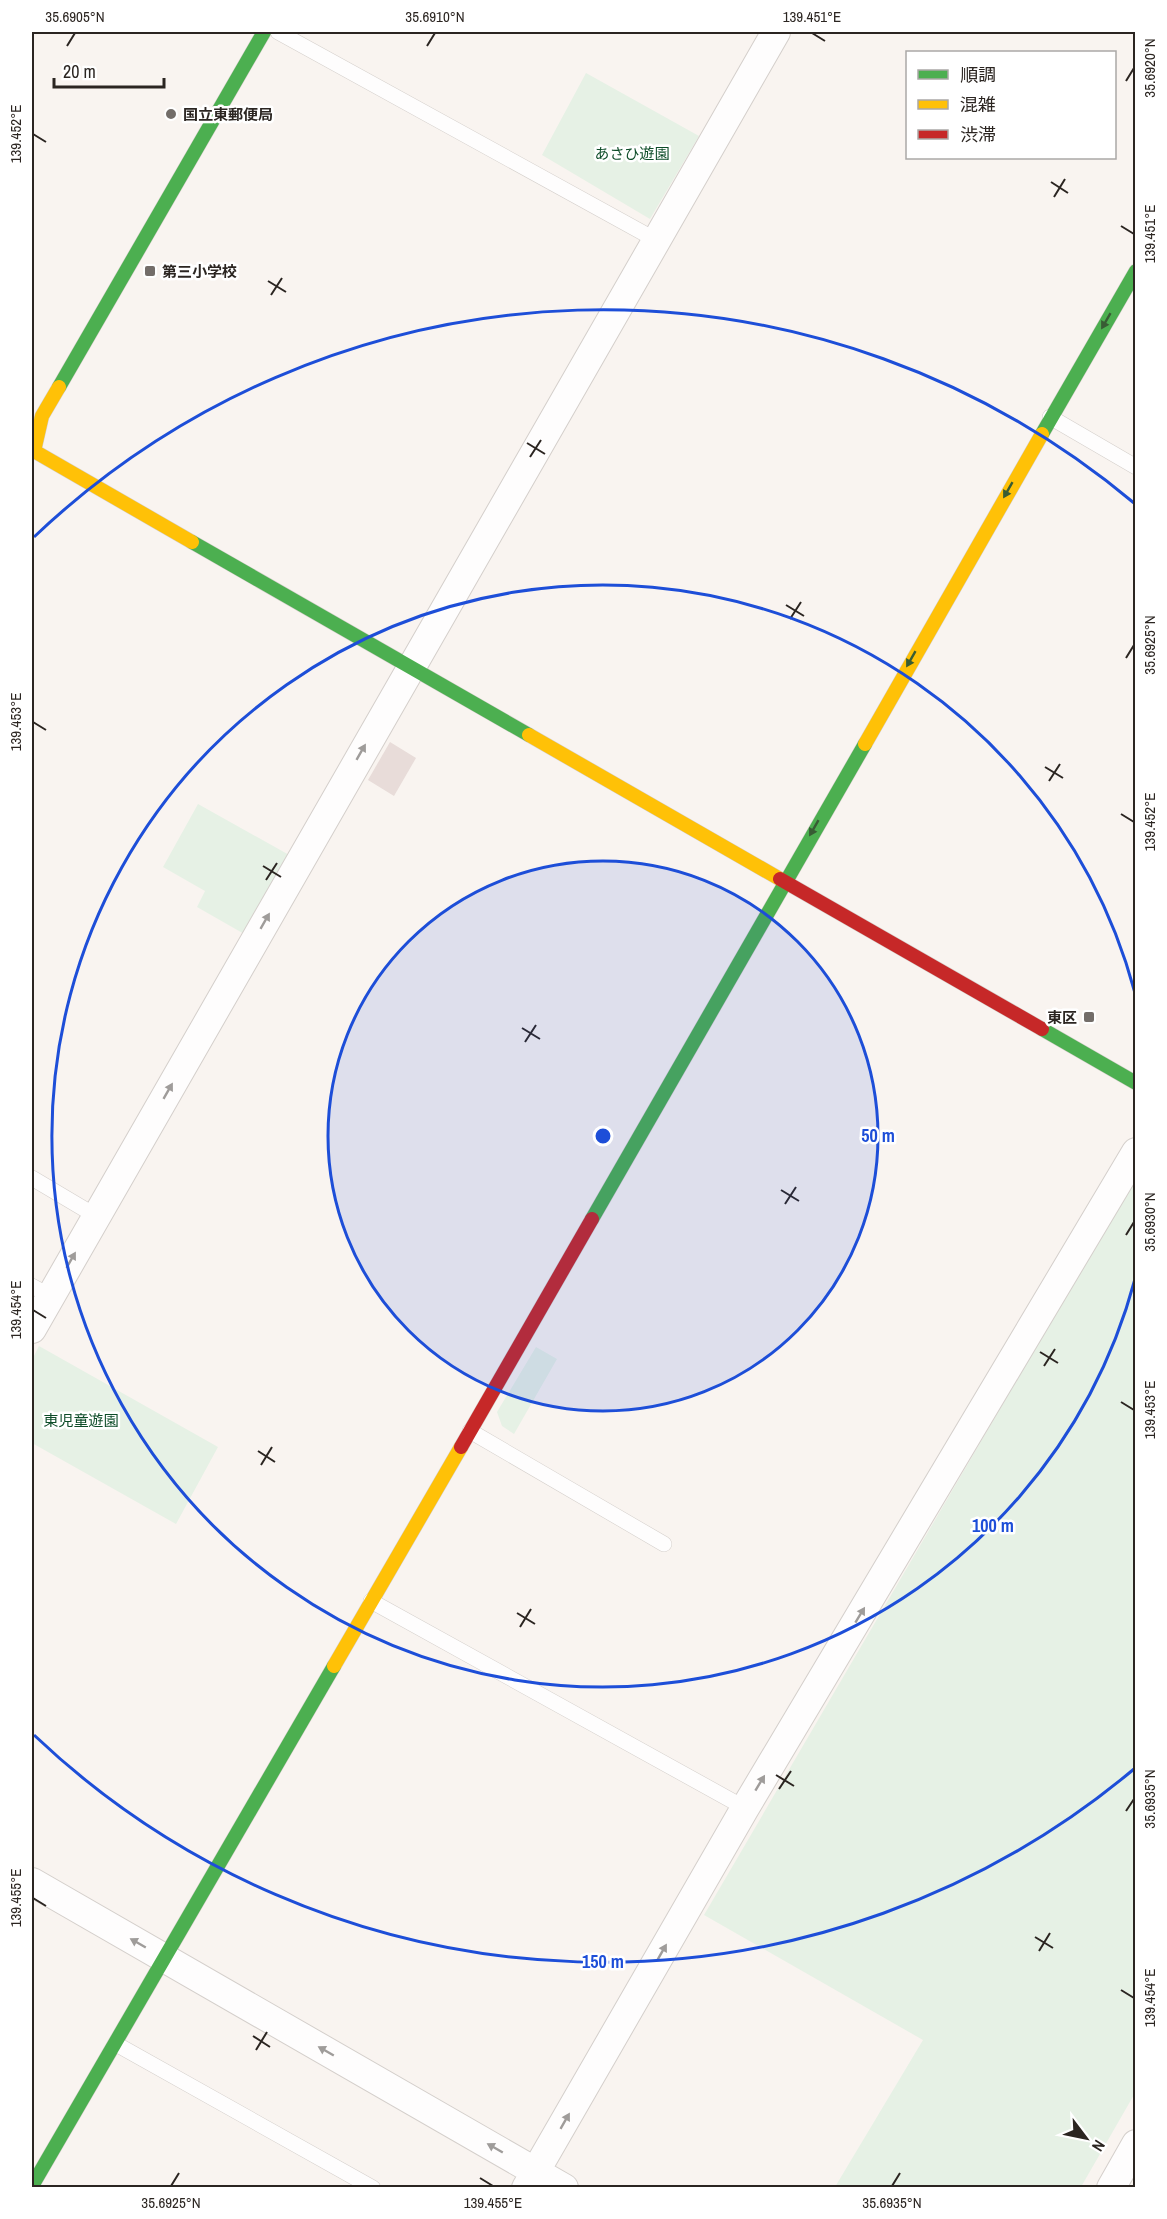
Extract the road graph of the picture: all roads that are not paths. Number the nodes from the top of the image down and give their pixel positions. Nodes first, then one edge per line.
1 (264, 32) edge
2 (278, 32) edge
3 (776, 32) edge
4 (656, 240) junction
5 (1134, 276) edge
6 (1050, 417) junction
7 (32, 453) edge
8 (1136, 467) edge
9 (410, 667) junction
10 (784, 880) junction
11 (1136, 1083) edge
12 (1136, 1152) edge
13 (32, 1178) edge
14 (96, 1216) junction
15 (41, 1291) edge
16 (32, 1329) edge
17 (470, 1431) junction
18 (664, 1544) dead end
19 (371, 1601) junction
20 (745, 1808) junction
21 (32, 1882) edge
22 (164, 1958) junction
23 (116, 2044) junction
24 (1136, 2144) edge
25 (531, 2179) edge
26 (38, 2184) edge
27 (373, 2187) edge
28 (564, 2187) edge
29 (1111, 2187) edge

1 - 7 street
2 - 4 lane
3 - 4 street
4 - 9 street
5 -> 6 street
6 - 8 lane
6 -> 10 street
7 - 9 street
9 - 10 street
14 -> 9 street
10 - 11 street
10 - 17 street
20 -> 12 street
13 - 14 lane
15 -> 14 street
15 - 16 street
17 - 18 lane
17 - 19 street
19 - 20 lane
19 - 22 street
25 -> 20 street
22 -> 21 street
22 - 23 street
25 -> 22 street
23 - 26 street
23 - 27 lane
24 - 29 street
25 - 28 street

